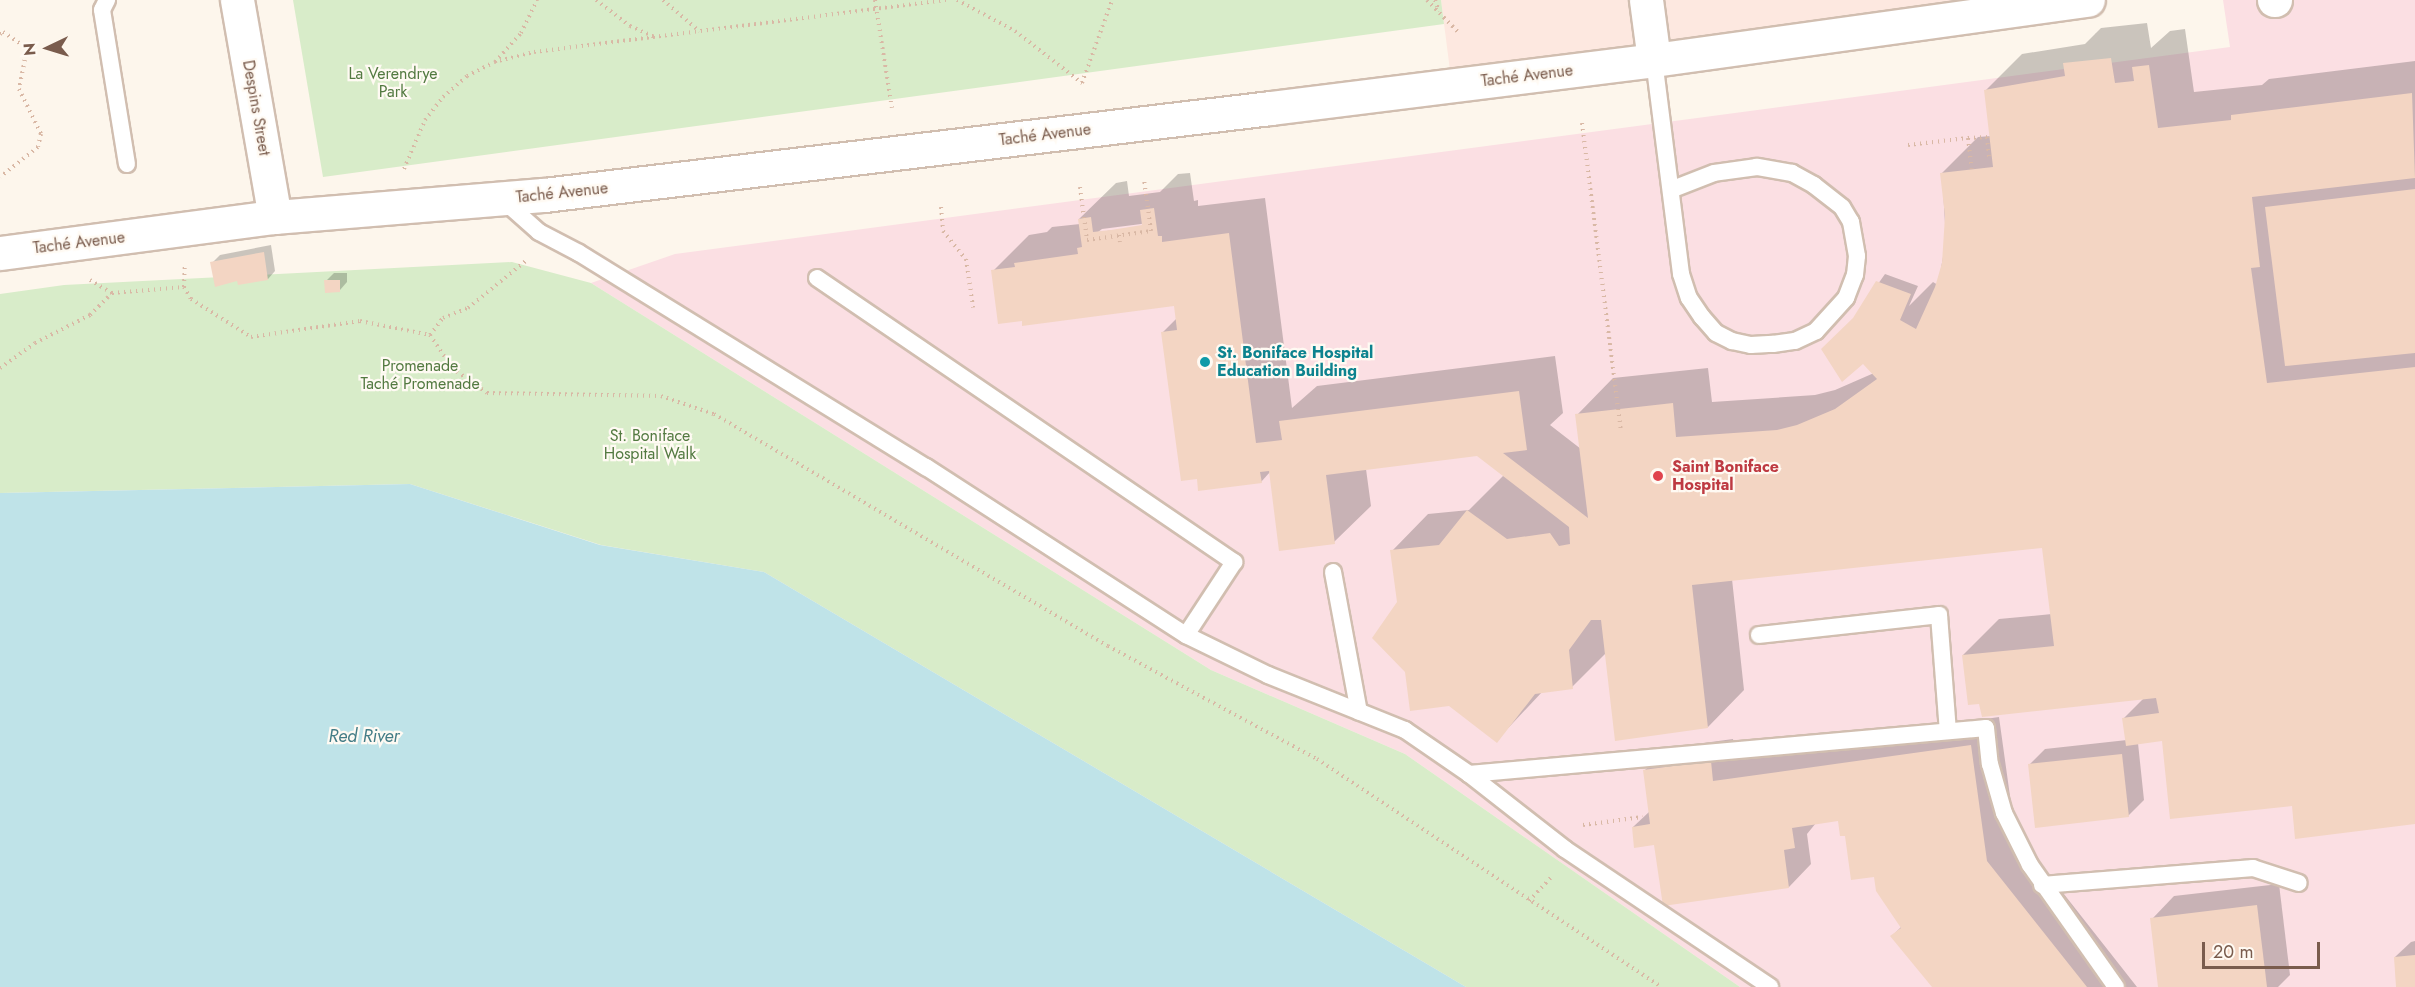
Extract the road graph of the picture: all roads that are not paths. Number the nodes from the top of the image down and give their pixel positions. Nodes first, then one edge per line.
1 (107, 0) edge
2 (237, 0) edge
3 (1646, 0) edge
4 (2088, 0) edge
5 (1654, 60) junction
6 (126, 164) dead end
7 (1673, 189) junction
8 (502, 199) junction
9 (275, 217) junction
10 (0, 253) edge
11 (817, 278) dead end
12 (1333, 572) dead end
13 (1186, 635) junction
14 (1759, 635) dead end
15 (1359, 712) junction
16 (1948, 731) junction
17 (1468, 774) junction
18 (2299, 883) dead end
19 (2042, 885) junction
20 (1770, 987) edge
21 (2116, 987) edge

1 - 6 lane
2 - 9 street, Despins Street
3 - 5 street
4 - 5 street, Taché Avenue
5 - 7 lane
5 - 8 street, Taché Avenue
7 - 7 lane
8 - 9 street, Taché Avenue
8 - 13 lane
9 - 10 street, Taché Avenue
11 - 13 lane
12 - 15 lane
13 - 15 lane
14 - 16 lane
15 - 17 lane
16 - 17 lane
16 - 19 lane
17 - 20 lane
18 - 19 lane
19 - 21 lane

